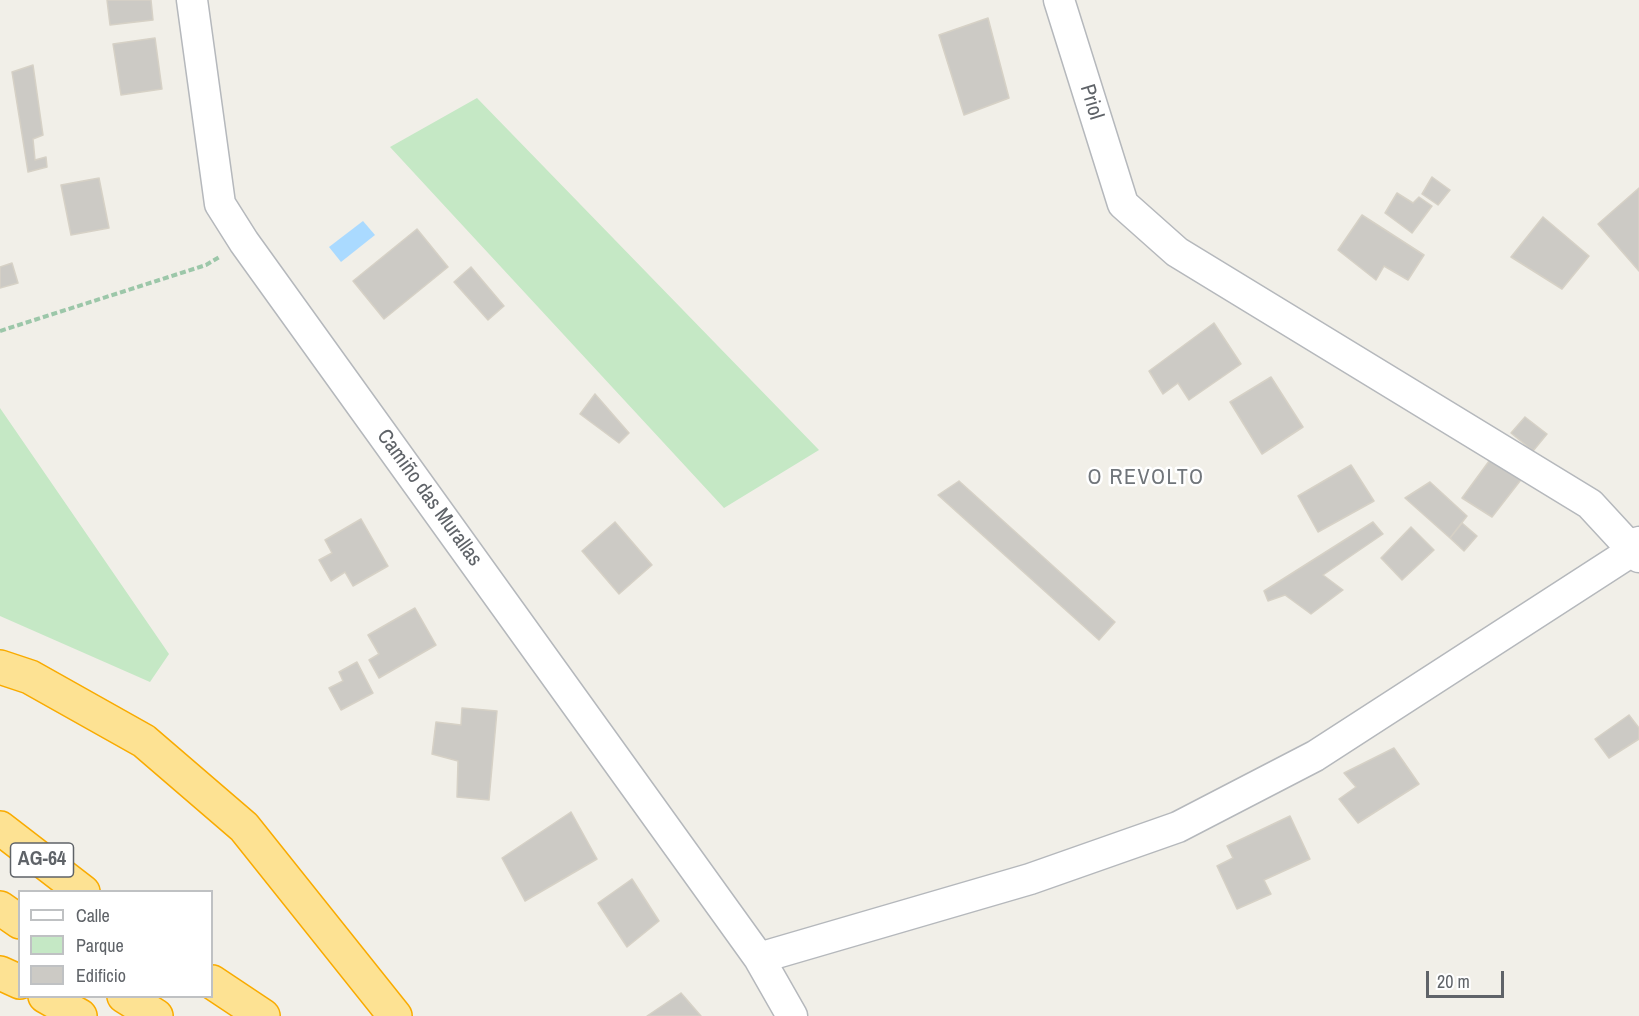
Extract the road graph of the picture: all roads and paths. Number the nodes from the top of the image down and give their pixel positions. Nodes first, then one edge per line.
1 (192, 0) edge
2 (1059, 0) edge
3 (244, 242) junction
4 (0, 331) edge
5 (1637, 550) edge
6 (0, 667) edge
7 (0, 828) edge
8 (82, 890) edge
9 (0, 908) edge
10 (18, 921) edge
11 (759, 958) junction
12 (0, 973) edge
13 (18, 981) edge
14 (213, 983) edge
15 (48, 998) edge
16 (127, 998) edge
17 (80, 1016) edge
18 (156, 1016) edge
19 (263, 1016) edge
20 (395, 1016) edge
21 (792, 1016) edge

1 - 3 street, Camiño das Murallas
2 - 5 street, Priol
3 - 4 path
3 - 11 street, Camiño das Murallas
5 - 11 street
6 - 20 highway
7 - 8 highway, AG-64
9 - 10 highway
11 - 21 street, Camiño das Murallas
12 - 13 highway
14 - 19 highway
15 - 17 highway
16 - 18 highway

